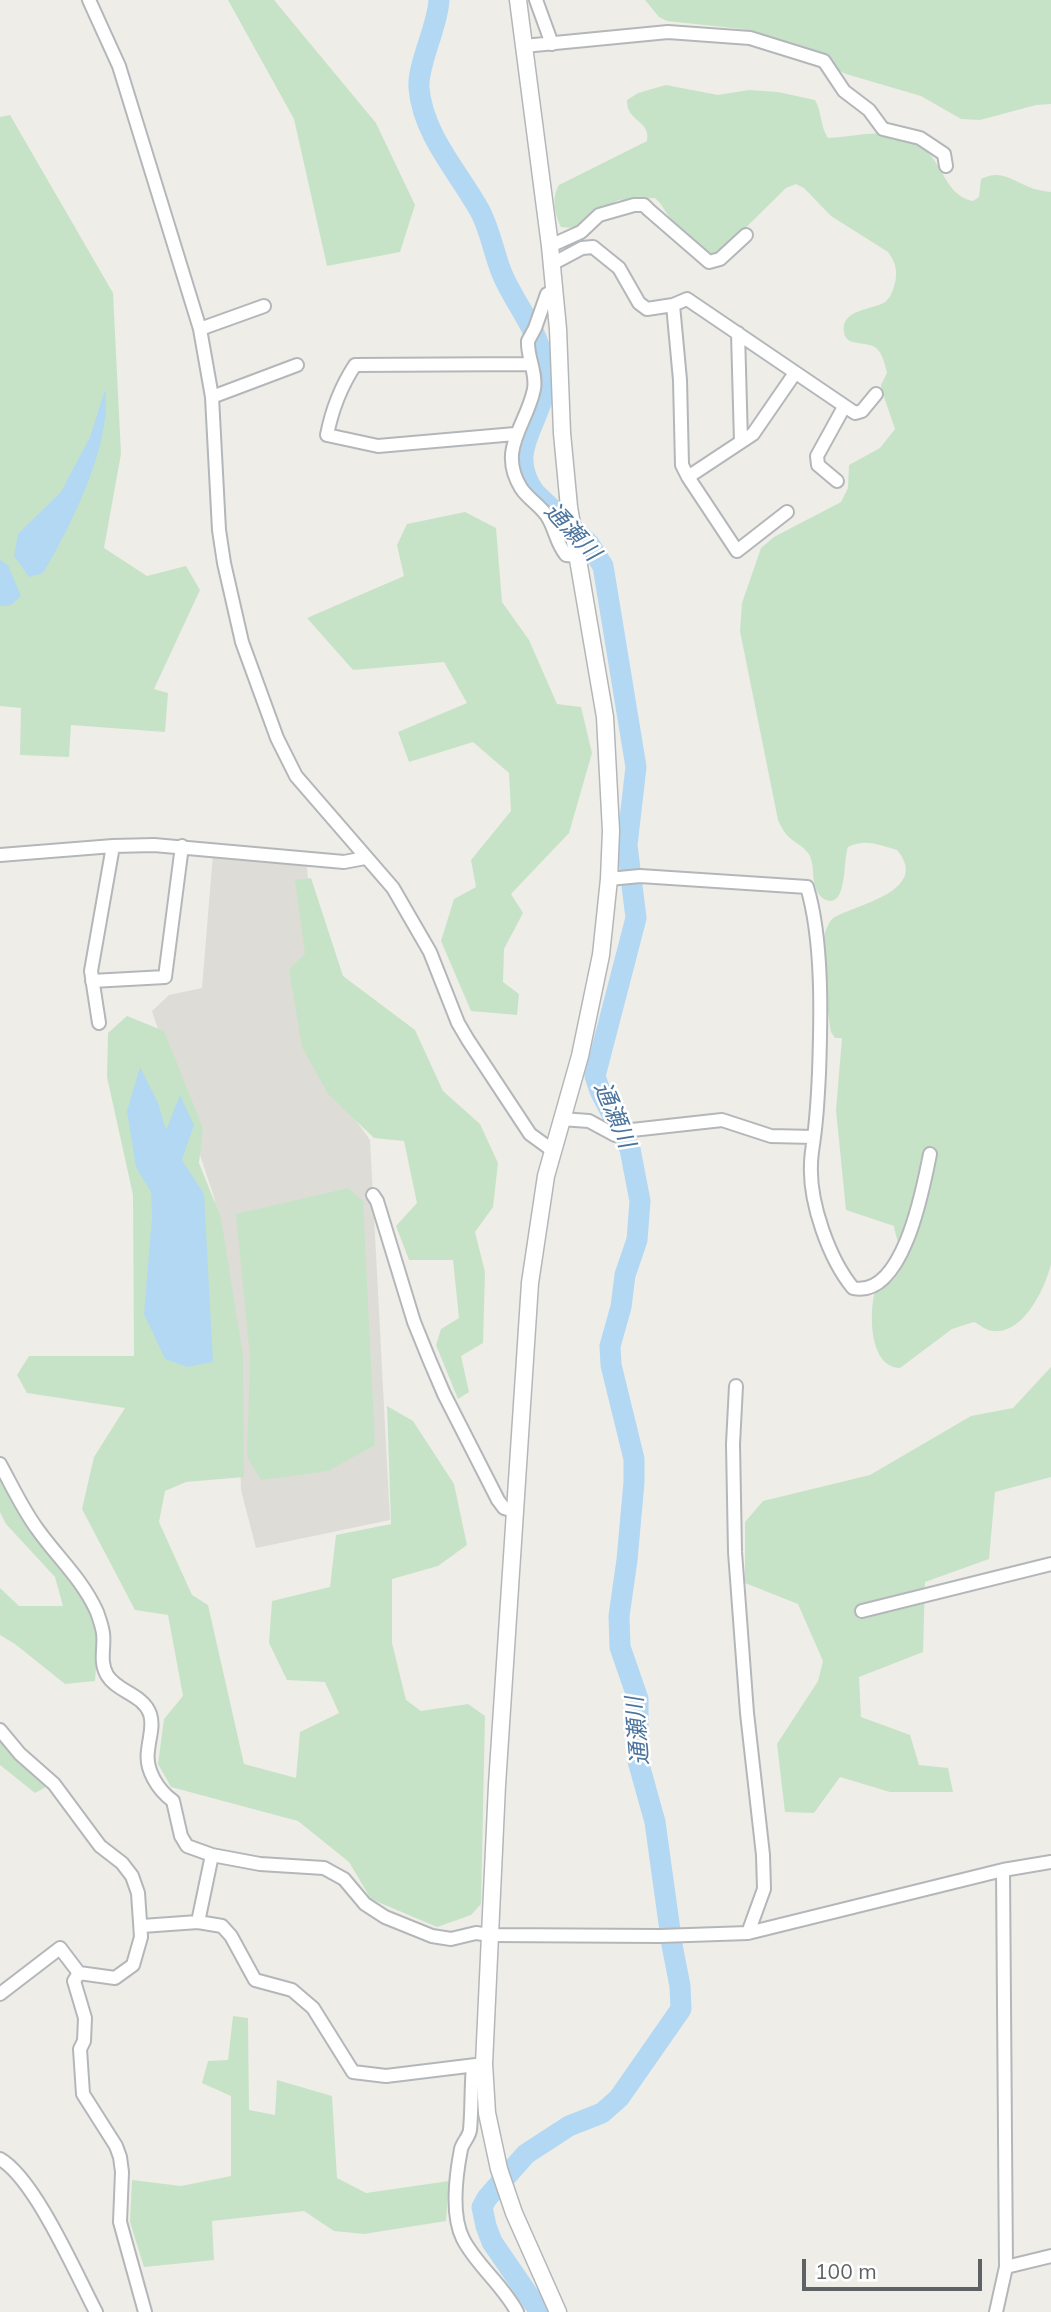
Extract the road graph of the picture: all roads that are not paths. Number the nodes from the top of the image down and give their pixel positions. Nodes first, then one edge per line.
1 (89, 0) edge
2 (518, 0) edge
3 (536, 0) edge
4 (552, 44) junction
5 (524, 46) junction
6 (946, 166) dead end
7 (746, 235) dead end
8 (550, 246) junction
9 (552, 264) junction
10 (555, 291) junction
11 (673, 305) junction
12 (264, 306) dead end
13 (536, 325) junction
14 (200, 329) junction
15 (558, 329) junction
16 (738, 333) junction
17 (531, 364) junction
18 (297, 365) dead end
19 (795, 373) junction
20 (876, 394) dead end
21 (212, 397) junction
22 (844, 407) junction
23 (515, 434) junction
24 (741, 442) junction
25 (688, 477) junction
26 (837, 481) dead end
27 (787, 512) dead end
28 (576, 551) junction
29 (113, 846) junction
30 (182, 846) junction
31 (0, 856) edge
32 (365, 858) junction
33 (615, 879) junction
34 (92, 981) junction
35 (99, 1023) dead end
36 (561, 1119) junction
37 (814, 1137) junction
38 (552, 1150) junction
39 (930, 1154) dead end
40 (373, 1195) dead end
41 (736, 1387) dead end
42 (0, 1464) edge
43 (515, 1511) junction
44 (1051, 1564) edge
45 (862, 1611) dead end
46 (0, 1730) edge
47 (212, 1855) junction
48 (1051, 1862) edge
49 (1003, 1870) junction
50 (198, 1922) junction
51 (142, 1926) junction
52 (748, 1933) junction
53 (491, 1935) junction
54 (79, 1973) junction
55 (0, 1994) edge
56 (479, 2065) junction
57 (0, 2159) edge
58 (1051, 2256) edge
59 (1006, 2267) junction
60 (96, 2312) edge
61 (145, 2312) edge
62 (517, 2312) edge
63 (558, 2312) edge
64 (996, 2312) edge

1 - 14 street
2 - 5 street
3 - 4 street
4 - 5 street
4 - 6 street
5 - 8 street
7 - 8 street
8 - 9 street
9 - 10 street
9 - 11 street
10 - 13 street
10 - 15 street
11 - 16 street
11 - 25 street
12 - 14 street
13 - 15 street
13 - 17 street
14 - 21 street
15 - 28 street
16 - 19 street
16 - 24 street
17 - 23 street
17 - 23 street
18 - 21 street
19 - 22 street
19 - 24 street
20 - 22 street
21 - 32 street
22 - 26 street
23 - 28 street
24 - 25 street
25 - 27 street
28 - 33 street
29 - 30 street
29 - 31 street
29 - 34 street
30 - 32 street
30 - 34 street
32 - 38 street
33 - 36 street
33 - 37 street
34 - 35 street
36 - 37 street
36 - 38 street
37 - 39 street
38 - 43 street
40 - 43 street
41 - 52 street
42 - 47 street
43 - 53 street
44 - 45 street
46 - 51 street
47 - 50 street
47 - 53 street
48 - 49 street
49 - 52 street
49 - 59 street
50 - 51 street
50 - 56 street
51 - 54 street
52 - 53 street
53 - 56 street
54 - 55 street
54 - 61 street
56 - 62 street
56 - 63 street
57 - 60 street
58 - 59 street
59 - 64 street

